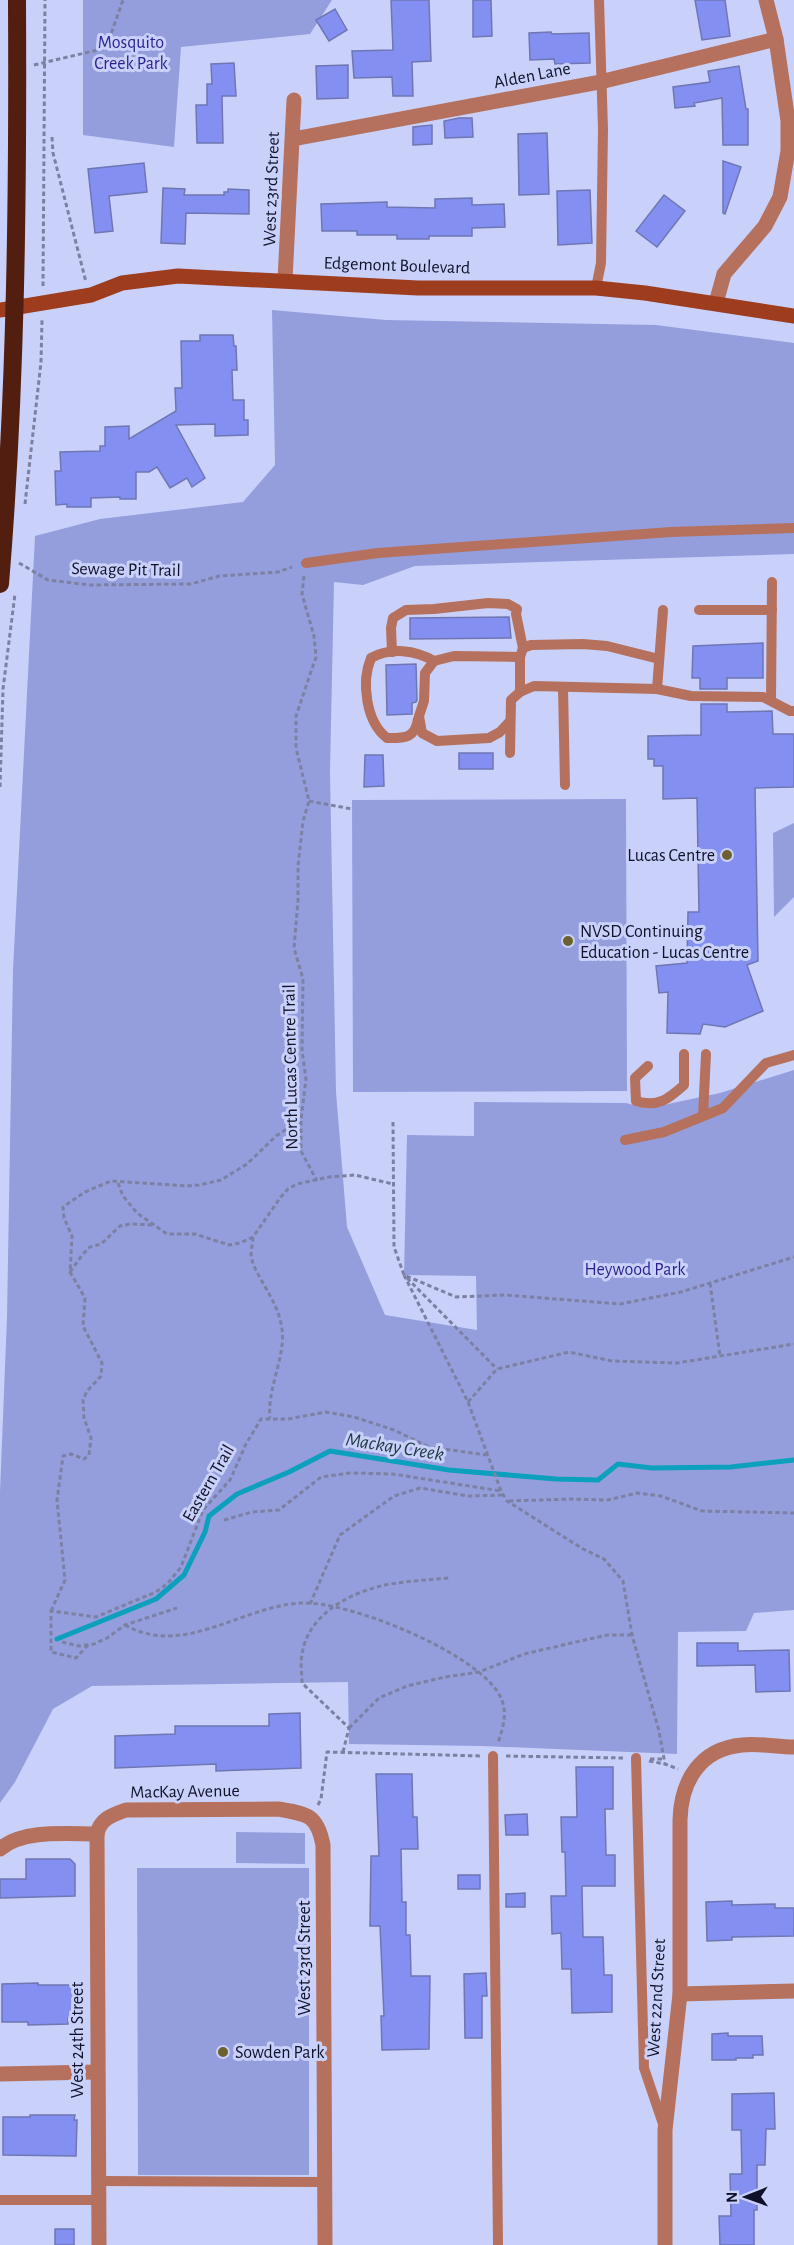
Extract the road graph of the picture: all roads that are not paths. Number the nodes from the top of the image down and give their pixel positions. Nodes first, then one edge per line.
1 (17, 0) edge
2 (27, 0) edge
3 (599, 0) edge
4 (766, 0) edge
5 (776, 39) junction
6 (600, 82) junction
7 (294, 100) dead end
8 (293, 139) junction
9 (18, 146) junction
10 (285, 280) junction
11 (596, 288) junction
12 (716, 303) junction
13 (0, 310) edge
14 (794, 316) edge
15 (794, 528) edge
16 (306, 563) road end
17 (772, 582) dead end
18 (0, 584) edge
19 (663, 610) dead end
20 (699, 610) dead end
21 (772, 610) junction
22 (392, 652) junction
23 (522, 652) junction
24 (659, 659) junction
25 (434, 661) junction
26 (564, 688) junction
27 (657, 689) junction
28 (520, 692) junction
29 (771, 700) junction
30 (794, 711) edge
31 (419, 716) junction
32 (510, 721) junction
33 (510, 753) dead end
34 (565, 785) dead end
35 (684, 1054) dead end
36 (706, 1054) dead end
37 (794, 1055) edge
38 (648, 1066) dead end
39 (704, 1116) junction
40 (625, 1140) dead end
41 (794, 1747) edge
42 (493, 1756) road end
43 (636, 1758) road end
44 (313, 1818) joint
45 (97, 1834) junction
46 (0, 1849) edge
47 (794, 1991) edge
48 (680, 1994) junction
49 (96, 2072) junction
50 (0, 2074) edge
51 (665, 2130) junction
52 (99, 2181) junction
53 (325, 2182) junction
54 (0, 2200) edge
55 (99, 2200) junction
56 (99, 2245) edge
57 (325, 2245) edge
58 (498, 2245) edge
59 (665, 2245) edge

1 - 9 highway
2 - 9 highway
3 - 6 lane
4 - 5 street
5 - 6 street, Alden Lane
5 - 12 street
6 - 8 street, Alden Lane
6 - 11 lane
7 - 8 street, West 23rd Street
8 - 10 street, West 23rd Street
9 - 18 highway
10 - 11 street, Edgemont Boulevard
10 - 13 street, Edgemont Boulevard
11 - 12 street, Edgemont Boulevard
12 - 14 street, Edgemont Boulevard
15 - 16 lane
17 - 21 lane
19 - 24 lane
20 - 21 lane
21 - 29 lane
22 - 23 lane
22 - 25 lane
22 - 31 lane
23 - 24 lane
23 - 25 lane
23 - 28 lane
24 - 27 lane
25 - 31 lane
26 - 27 lane
26 - 28 lane
26 - 34 lane
27 - 29 lane
28 - 32 lane
29 - 30 lane
31 - 32 lane
32 - 33 lane
35 - 38 lane
36 - 39 lane
37 - 39 lane
39 - 40 lane
41 - 48 street, West 22nd Street
42 - 58 lane
43 - 51 lane
44 - 45 street, MacKay Avenue
44 - 53 street, West 23rd Street
45 - 46 street
45 - 49 street, West 24th Street
47 - 48 street
48 - 51 street, West 22nd Street
49 - 50 street
49 - 52 street, West 24th Street
51 - 59 street, West 22nd Street
52 - 53 lane
52 - 55 street, West 24th Street
53 - 57 street, West 23rd Street
54 - 55 lane
55 - 56 street, West 24th Street

